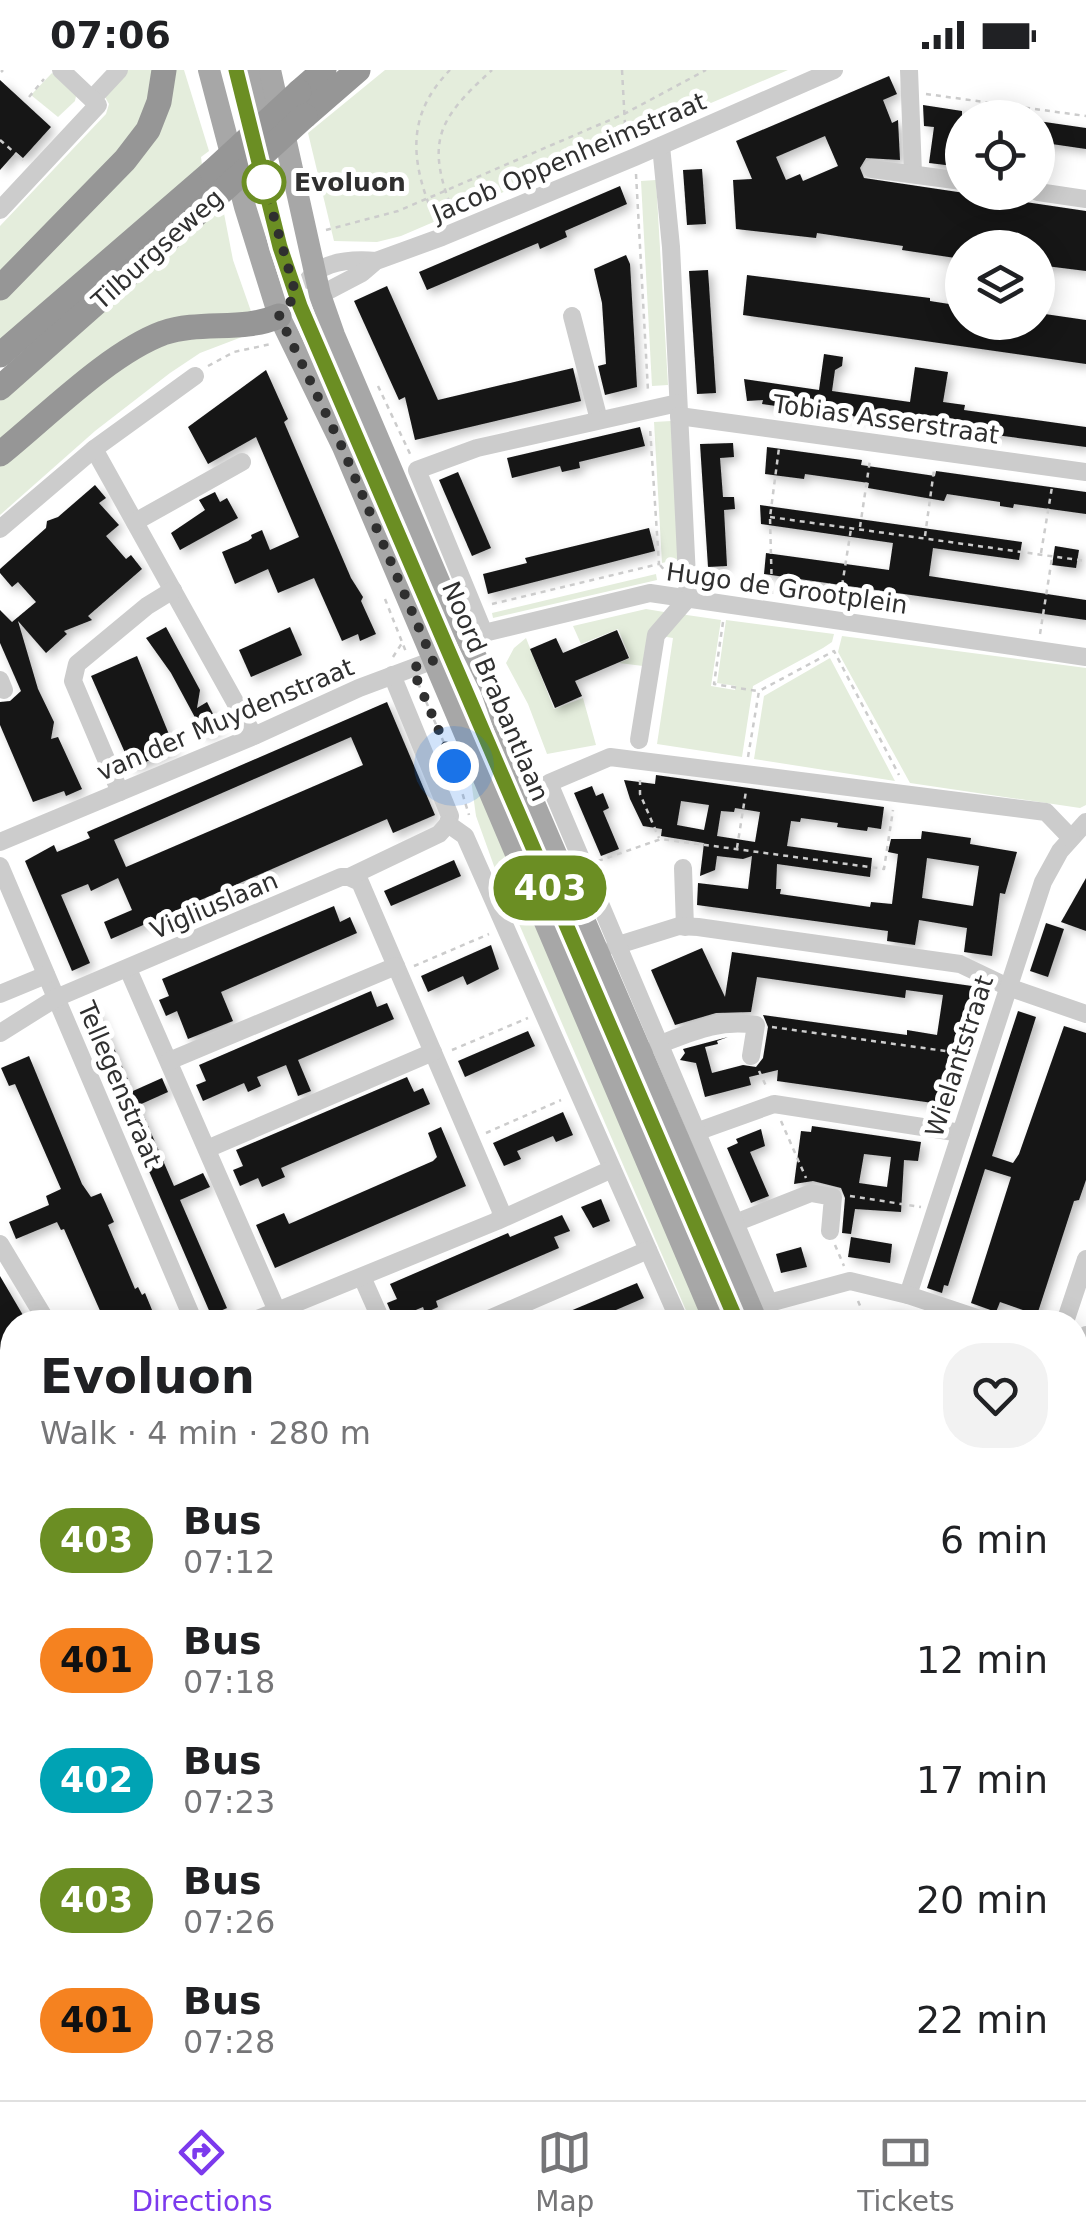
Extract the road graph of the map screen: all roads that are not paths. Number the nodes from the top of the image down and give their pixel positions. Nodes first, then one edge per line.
1 (61, 70) edge
2 (119, 70) edge
3 (164, 70) edge
4 (209, 70) edge
5 (236, 70) edge
6 (254, 70) edge
7 (270, 70) edge
8 (324, 70) edge
9 (358, 70) edge
10 (834, 70) edge
11 (909, 70) edge
12 (95, 102) junction
13 (302, 104) junction
14 (661, 146) junction
15 (872, 169) dead end
16 (913, 174) junction
17 (945, 178) edge
18 (214, 184) junction
19 (1055, 194) edge
20 (1086, 199) edge
21 (302, 201) junction
22 (0, 210) edge
23 (376, 261) junction
24 (315, 271) junction
25 (0, 288) edge
26 (298, 303) junction
27 (572, 316) dead end
28 (0, 356) edge
29 (195, 376) road end
30 (0, 388) edge
31 (679, 409) junction
32 (599, 420) junction
33 (94, 448) junction
34 (0, 454) edge
35 (242, 462) dead end
36 (1086, 472) edge
37 (174, 500) junction
38 (185, 518) dead end
39 (135, 522) junction
40 (0, 529) edge
41 (173, 590) junction
42 (688, 598) junction
43 (450, 652) junction
44 (1086, 657) edge
45 (392, 675) junction
46 (254, 736) junction
47 (640, 740) dead end
48 (120, 792) junction
49 (1086, 822) edge
50 (448, 824) junction
51 (1071, 838) junction
52 (0, 842) edge
53 (0, 866) edge
54 (683, 868) dead end
55 (349, 877) junction
56 (685, 927) junction
57 (615, 946) junction
58 (128, 969) junction
59 (397, 969) junction
60 (46, 975) junction
61 (1008, 987) junction
62 (0, 994) edge
63 (56, 998) junction
64 (1086, 1014) edge
65 (0, 1033) edge
66 (658, 1045) junction
67 (434, 1055) junction
68 (752, 1056) road end
69 (168, 1061) junction
70 (696, 1132) junction
71 (961, 1133) junction
72 (207, 1149) junction
73 (612, 1169) junction
74 (500, 1218) junction
75 (735, 1223) junction
76 (830, 1232) dead end
77 (0, 1244) edge
78 (648, 1250) junction
79 (1086, 1260) edge
80 (362, 1277) junction
81 (908, 1295) junction
82 (40, 1310) edge
83 (189, 1310) edge
84 (277, 1310) edge
85 (287, 1310) edge
86 (377, 1310) edge
87 (510, 1310) edge
88 (675, 1310) edge
89 (710, 1310) edge
90 (732, 1310) edge
91 (762, 1310) edge
92 (762, 1310) edge
93 (771, 1310) edge
94 (953, 1310) edge
95 (1069, 1310) edge

1 - 12 street
2 - 12 street
3 - 25 highway
4 - 26 main road, Noord Brabantlaan
5 - 26 street, Noord Brabantlaan
6 - 21 main road
7 - 21 main road, Noord Brabantlaan
8 - 13 highway, Tilburgseweg
9 - 13 highway, Tilburgseweg
10 - 14 street, Jacob Oppenheimstraat
11 - 16 street
12 - 22 street
13 - 18 highway, Tilburgseweg, bridge
14 - 23 street, Jacob Oppenheimstraat
14 - 31 street
15 - 16 street
16 - 17 street
18 - 28 highway, Tilburgseweg
18 - 30 highway, Tilburgseweg
19 - 20 street
21 - 24 main road, Noord Brabantlaan
23 - 24 street, Jacob Oppenheimstraat
23 - 26 street, Jacob Oppenheimstraat
24 - 26 main road, Noord Brabantlaan
26 - 34 highway
26 - 43 main road, Noord Brabantlaan
26 - 43 main road, Noord Brabantlaan
27 - 32 street
29 - 33 street
31 - 32 street
31 - 36 street, Tobias Asserstraat
31 - 42 street
32 - 43 street, Noord Brabantlaan
33 - 39 street
33 - 40 street
35 - 37 street
37 - 38 street
37 - 39 street
39 - 41 street
41 - 46 street
41 - 48 street
42 - 43 street, Hugo de Grootplein
42 - 44 street, Hugo de Grootplein
42 - 47 street
43 - 45 street, van der Muydenstraat
43 - 89 main road, Noord Brabantlaan
43 - 90 street, Noord Brabantlaan
43 - 91 main road, Noord Brabantlaan
45 - 46 street, van der Muydenstraat
45 - 50 street
46 - 48 street, van der Muydenstraat
48 - 52 street, van der Muydenstraat
49 - 51 street
50 - 55 street, Vigliuslaan
50 - 73 street
51 - 57 street, Noord Brabantlaan
51 - 61 street, Wielantstraat
53 - 60 street, Tellegenstraat
54 - 56 street
55 - 58 street, Vigliuslaan
55 - 59 street
56 - 57 street
56 - 61 street
57 - 66 street, Noord Brabantlaan
58 - 63 street, Vigliuslaan
58 - 69 street
59 - 67 street
59 - 69 street
60 - 62 street
60 - 63 street, Tellegenstraat
61 - 64 street
61 - 71 street, Wielantstraat
63 - 65 street, Vigliuslaan
63 - 83 street, Tellegenstraat
66 - 68 street
66 - 70 street, Noord Brabantlaan
67 - 72 street
67 - 74 street
69 - 72 street
70 - 71 street
70 - 75 street, Noord Brabantlaan
71 - 81 street, Wielantstraat
72 - 84 street
73 - 74 street
73 - 78 street
74 - 80 street
75 - 76 street
75 - 92 street, Noord Brabantlaan
77 - 82 street
78 - 87 street
78 - 88 street
79 - 95 street
80 - 85 street
80 - 86 street
81 - 93 street
81 - 94 street

